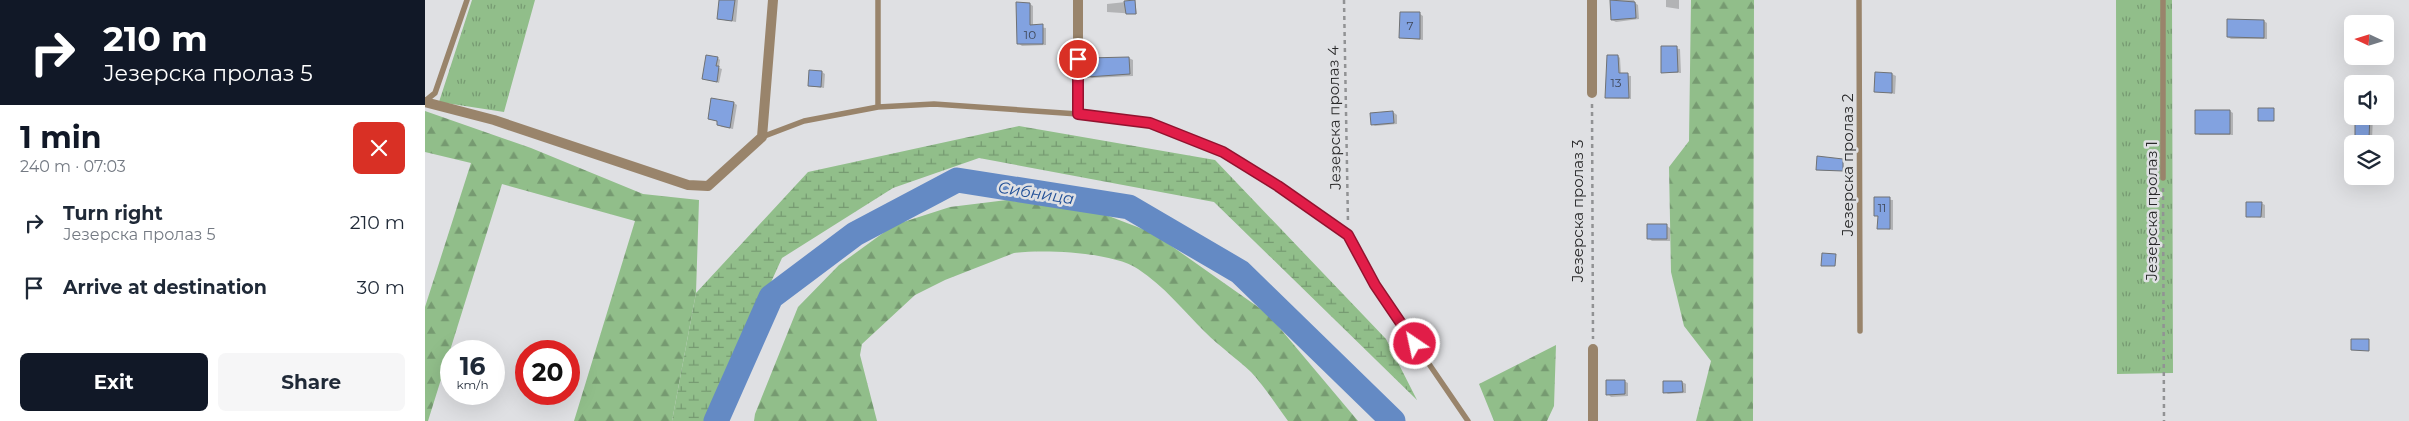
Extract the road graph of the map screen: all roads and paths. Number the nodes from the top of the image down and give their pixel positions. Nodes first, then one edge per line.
1 (467, 0) edge
2 (773, 0) edge
3 (878, 0) edge
4 (1078, 0) edge
5 (1344, 0) edge
6 (1592, 0) edge
7 (1859, 0) edge
8 (2163, 0) edge
9 (1592, 93) joint
10 (425, 102) edge
11 (878, 107) junction
12 (1078, 114) junction
13 (762, 137) junction
14 (2163, 178) joint
15 (1348, 235) junction
16 (1860, 331) dead end
17 (1593, 349) joint
18 (1468, 421) edge
19 (1593, 421) edge
20 (2164, 421) edge

1 - 10 lane
2 - 13 street
3 - 11 lane
4 - 12 street
5 - 15 path, Језерска пролаз 4
6 - 9 street
7 - 16 lane, Језерска пролаз 2
8 - 14 lane, Језерска пролаз 1
9 - 17 path, Језерска пролаз 3
10 - 13 street
11 - 12 lane
11 - 13 lane
12 - 15 lane
14 - 20 path, Језерска пролаз 1
15 - 18 lane
17 - 19 street

